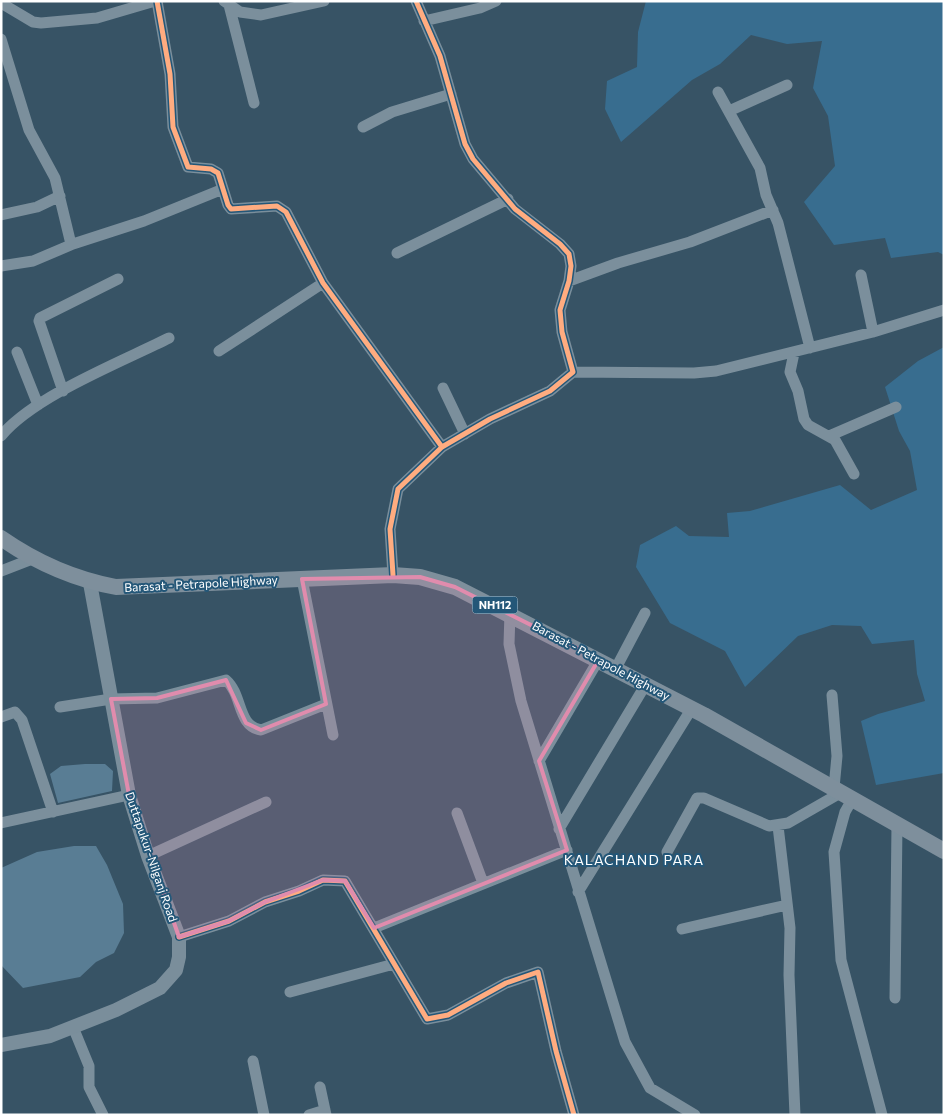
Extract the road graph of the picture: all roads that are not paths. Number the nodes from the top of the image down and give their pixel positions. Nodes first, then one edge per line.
1 (156, 1) edge
2 (324, 1) edge
3 (416, 1) edge
4 (496, 1) edge
5 (226, 3) edge
6 (1, 4) edge
7 (424, 21) junction
8 (1, 39) edge
9 (787, 85) dead end
10 (718, 92) dead end
11 (451, 94) junction
12 (254, 103) dead end
13 (729, 111) junction
14 (363, 127) dead end
15 (223, 189) junction
16 (60, 196) junction
17 (508, 198) junction
18 (773, 210) junction
19 (1, 215) edge
20 (73, 244) junction
21 (397, 253) dead end
22 (1, 266) edge
23 (862, 275) dead end
24 (118, 279) dead end
25 (569, 281) junction
26 (324, 283) junction
27 (944, 310) edge
28 (873, 332) junction
29 (169, 338) dead end
30 (810, 348) junction
31 (219, 351) dead end
32 (17, 352) dead end
33 (794, 352) junction
34 (573, 372) junction
35 (443, 388) dead end
36 (64, 391) junction
37 (38, 406) junction
38 (896, 407) dead end
39 (465, 434) junction
40 (1, 436) edge
41 (829, 436) junction
42 (442, 447) junction
43 (854, 474) dead end
44 (1, 538) edge
45 (32, 559) junction
46 (1, 571) edge
47 (393, 575) junction
48 (302, 579) junction
49 (90, 583) junction
50 (510, 613) junction
51 (645, 613) dead end
52 (599, 659) junction
53 (616, 668) junction
54 (646, 684) junction
55 (832, 695) dead end
56 (111, 699) junction
57 (326, 704) junction
58 (60, 707) dead end
59 (692, 708) junction
60 (1, 717) edge
61 (333, 735) dead end
62 (539, 761) junction
63 (843, 793) junction
64 (129, 796) junction
65 (266, 802) dead end
66 (53, 812) junction
67 (457, 812) dead end
68 (1, 823) edge
69 (897, 824) junction
70 (778, 826) junction
71 (559, 829) junction
72 (567, 850) junction
73 (944, 851) edge
74 (667, 852) dead end
75 (148, 856) junction
76 (483, 883) junction
77 (578, 892) junction
78 (787, 905) junction
79 (374, 928) junction
80 (682, 929) dead end
81 (179, 937) junction
82 (394, 964) junction
83 (290, 992) dead end
84 (895, 998) dead end
85 (73, 1027) junction
86 (1, 1045) edge
87 (253, 1061) dead end
88 (320, 1087) dead end
89 (326, 1112) edge
90 (103, 1115) edge
91 (264, 1115) edge
92 (309, 1115) edge
93 (574, 1115) edge
94 (694, 1115) edge
95 (795, 1115) edge
96 (882, 1115) edge

1 - 6 street
1 - 15 street
2 - 5 street
3 - 7 street
4 - 7 street
5 - 12 street
7 - 11 street
8 - 16 street
9 - 13 street
10 - 13 street
11 - 14 street
11 - 17 street
13 - 18 street
15 - 20 street
15 - 26 street
16 - 19 street
16 - 20 street
17 - 21 street
17 - 25 street
18 - 25 street
18 - 30 street
20 - 22 street
23 - 28 street
24 - 36 street
25 - 34 street
26 - 31 street
26 - 42 street
27 - 28 street
28 - 30 street
29 - 36 street
30 - 33 street
32 - 37 street
33 - 34 street
33 - 41 street
34 - 39 street
35 - 39 street
36 - 37 street
37 - 40 street
38 - 41 street
39 - 42 street
41 - 43 street
42 - 47 street
44 - 45 highway, Barasat - Petrapole Highway / NH112
45 - 46 street
45 - 49 highway, Barasat - Petrapole Highway / NH112
47 - 48 highway, Barasat - Petrapole Highway / NH112
47 - 50 highway, Barasat - Petrapole Highway / NH112
48 - 49 highway, Barasat - Petrapole Highway / NH112
48 - 57 street
49 - 56 main road, Duttapukur-Nilganj Road
50 - 52 highway, Barasat - Petrapole Highway / NH112
50 - 62 street
51 - 53 street
52 - 53 highway, Barasat - Petrapole Highway / NH112
52 - 62 street
53 - 54 highway, Barasat - Petrapole Highway / NH112
54 - 59 highway, Barasat - Petrapole Highway / NH112
54 - 71 street
55 - 63 street
56 - 57 street
56 - 58 street
56 - 64 main road, Duttapukur-Nilganj Road
57 - 61 street
59 - 63 highway, Barasat - Petrapole Highway / NH112
59 - 77 street
60 - 66 street
62 - 71 street
63 - 69 highway, Barasat - Petrapole Highway / NH112
63 - 70 street
63 - 96 street
64 - 66 street
64 - 75 main road, Duttapukur-Nilganj Road
65 - 75 street
66 - 68 street
67 - 76 street
69 - 73 highway, Barasat - Petrapole Highway / NH112
69 - 84 street
70 - 74 street
70 - 78 street
71 - 72 street
72 - 76 street
72 - 77 street
75 - 81 main road, Duttapukur-Nilganj Road
76 - 79 street
77 - 94 street
78 - 80 street
78 - 95 street
79 - 81 street
79 - 82 street
81 - 85 main road, Duttapukur-Nilganj Road
82 - 83 street
82 - 93 street
85 - 86 main road, Duttapukur-Nilganj Road
85 - 90 street
87 - 91 street
88 - 89 street
89 - 92 street

